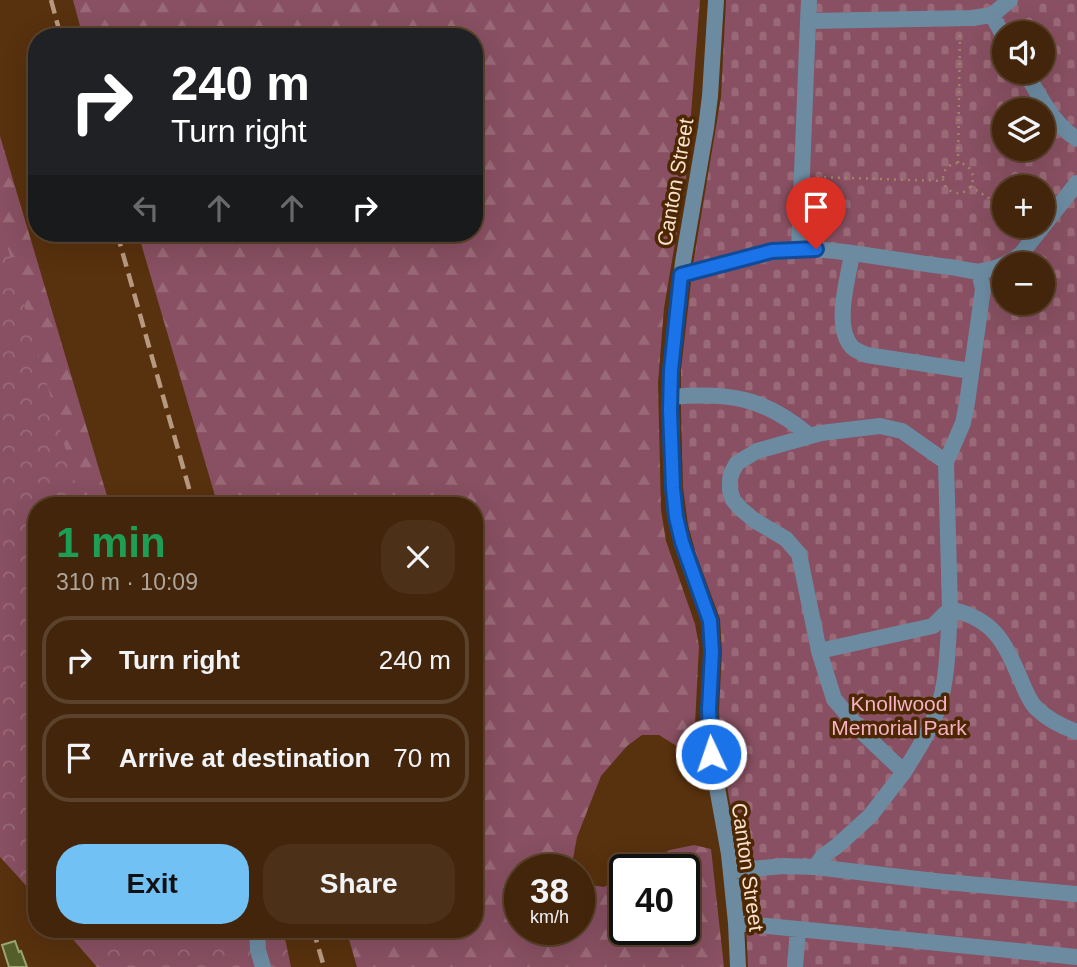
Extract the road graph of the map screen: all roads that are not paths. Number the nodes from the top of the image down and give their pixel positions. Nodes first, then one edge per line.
1 (716, 0) edge
2 (809, 0) edge
3 (1010, 0) edge
4 (992, 15) junction
5 (808, 21) junction
6 (995, 21) edge
7 (1032, 84) edge
8 (1077, 139) edge
9 (1077, 183) edge
10 (799, 249) junction
11 (852, 254) junction
12 (979, 272) junction
13 (681, 275) junction
14 (971, 371) junction
15 (671, 397) junction
16 (810, 436) junction
17 (946, 462) junction
18 (950, 609) junction
19 (819, 651) junction
20 (1077, 732) edge
21 (904, 772) junction
22 (815, 867) junction
23 (731, 871) junction
24 (1077, 894) edge
25 (736, 923) junction
26 (798, 929) junction
27 (257, 938) edge
28 (1077, 957) edge
29 (738, 959) edge
30 (262, 967) edge
31 (795, 967) edge

1 - 13 street, Canton Street
2 - 5 street
3 - 4 street
4 - 5 street
4 - 6 street
5 - 10 street
7 - 8 street
9 - 12 street
10 - 11 street
10 - 13 street
11 - 12 street
11 - 14 street
12 - 14 street
13 - 15 street, Canton Street
14 - 17 street
15 - 16 street
15 - 23 street, Canton Street
16 - 17 street
16 - 19 street
17 - 18 street
18 - 19 street
18 - 20 street
18 - 21 street
19 - 21 street
21 - 22 street
22 - 23 street
22 - 24 street
23 - 25 street, Canton Street
25 - 26 street
25 - 29 street, Canton Street
26 - 28 street
26 - 31 street
27 - 30 street

